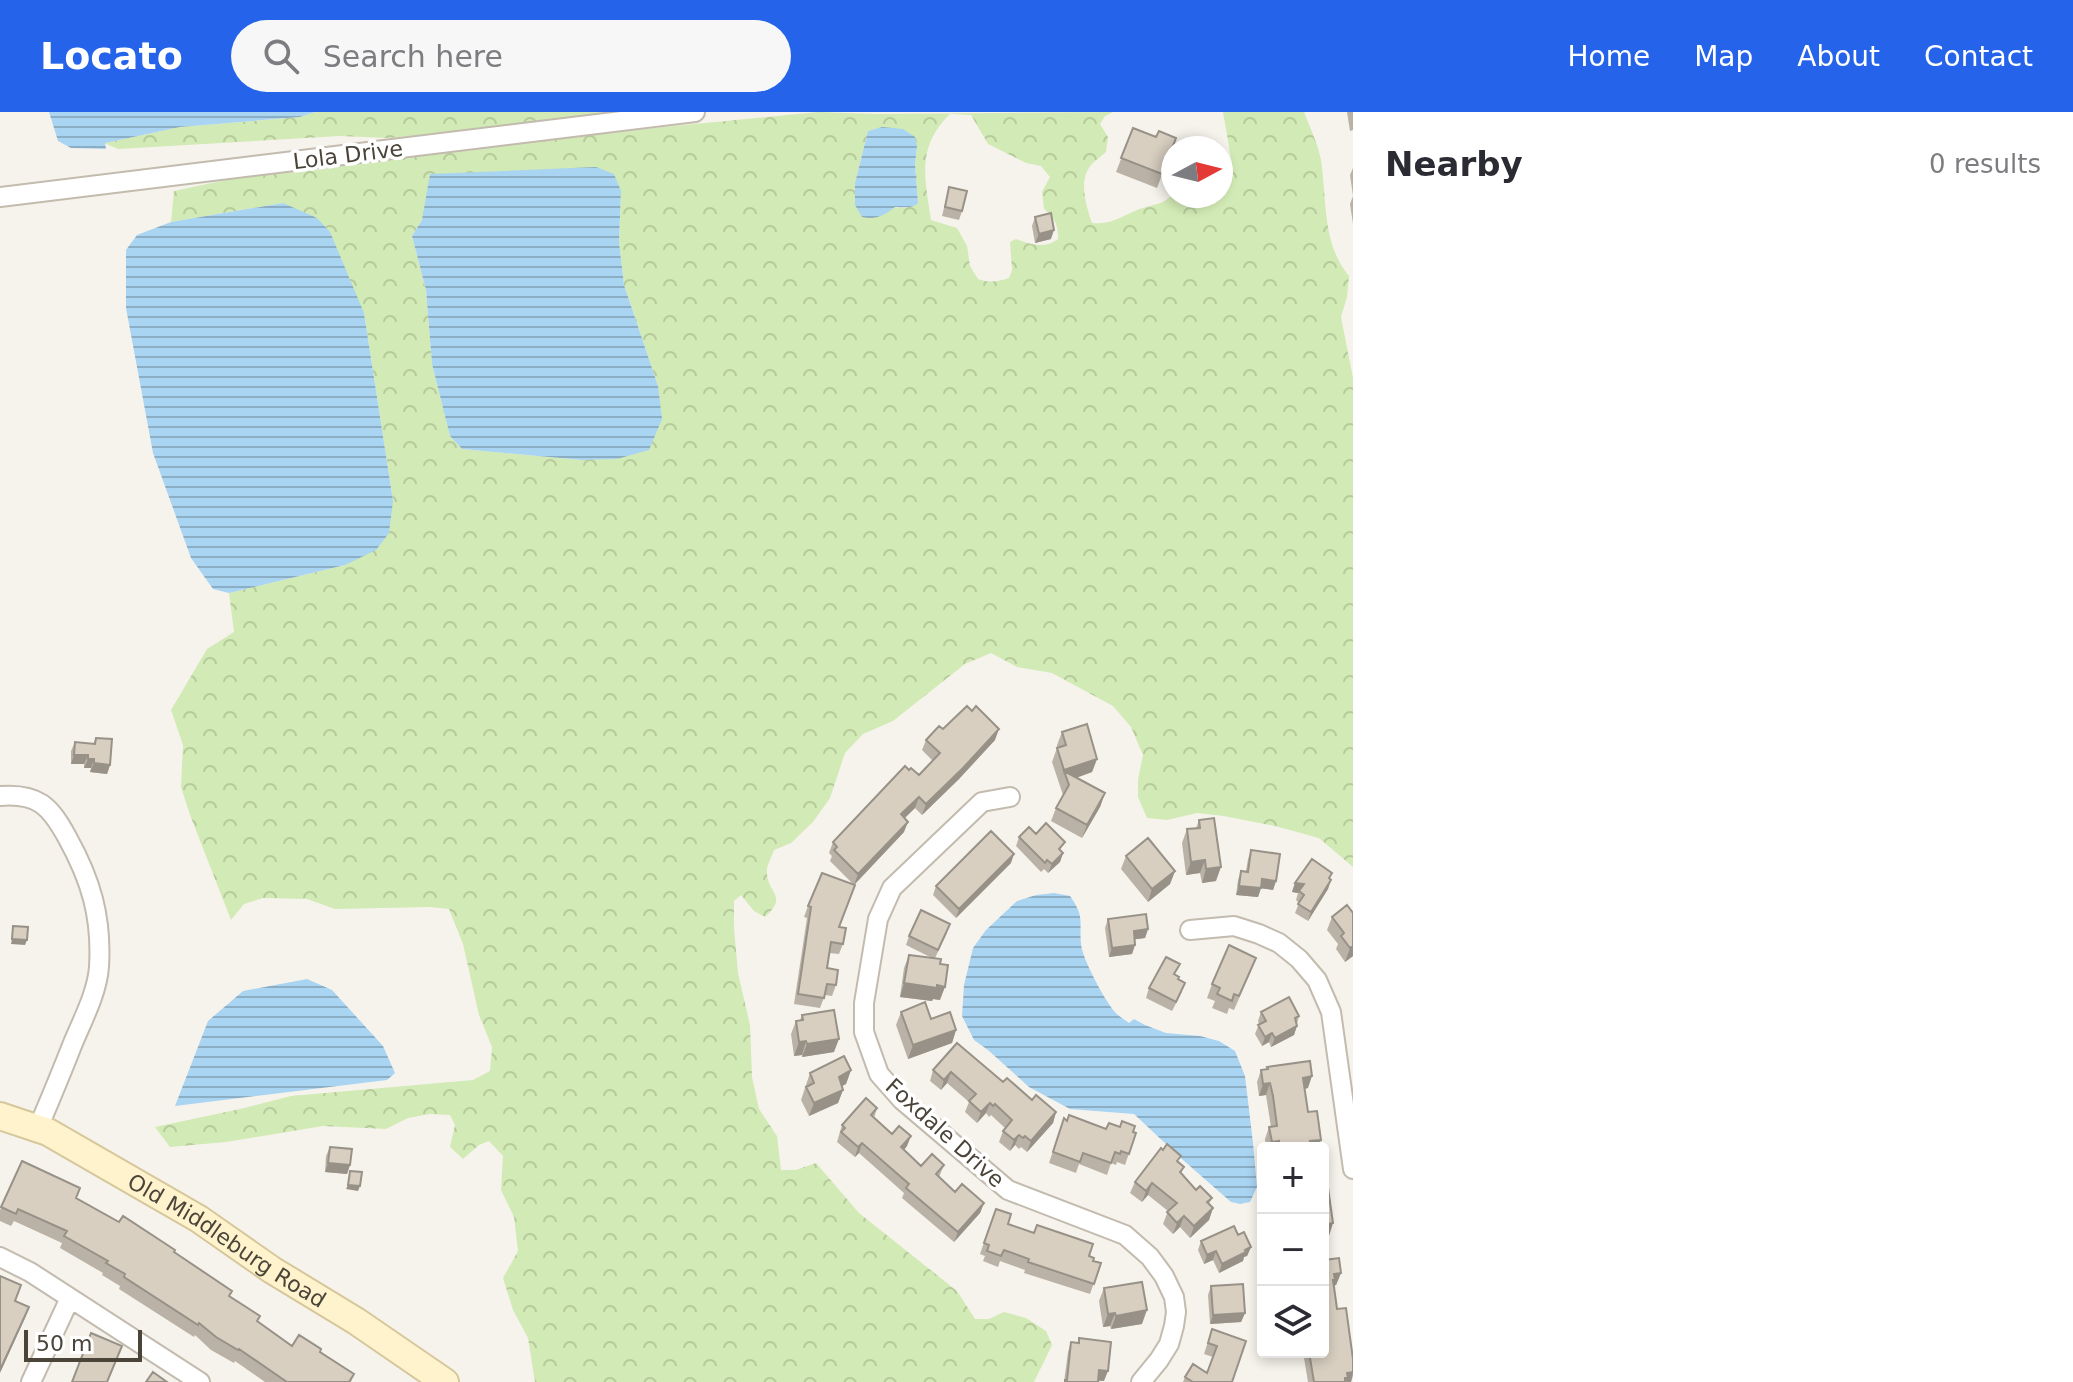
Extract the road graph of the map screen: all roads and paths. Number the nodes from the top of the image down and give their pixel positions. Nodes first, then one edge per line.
1 (695, 112) edge
2 (0, 197) edge
3 (0, 796) edge
4 (1010, 797) dead end
5 (1190, 930) dead end
6 (0, 1116) edge
7 (38, 1128) junction
8 (1353, 1169) edge
9 (0, 1257) edge
10 (70, 1298) junction
11 (31, 1382) edge
12 (200, 1382) edge
13 (445, 1382) edge
14 (1141, 1382) edge

1 - 2 street, Lola Drive
3 - 7 street
4 - 14 street, Foxdale Drive
5 - 8 street
6 - 7 main road, Old Middleburg Road
7 - 13 main road, Old Middleburg Road
9 - 10 street
10 - 11 street
10 - 12 street

